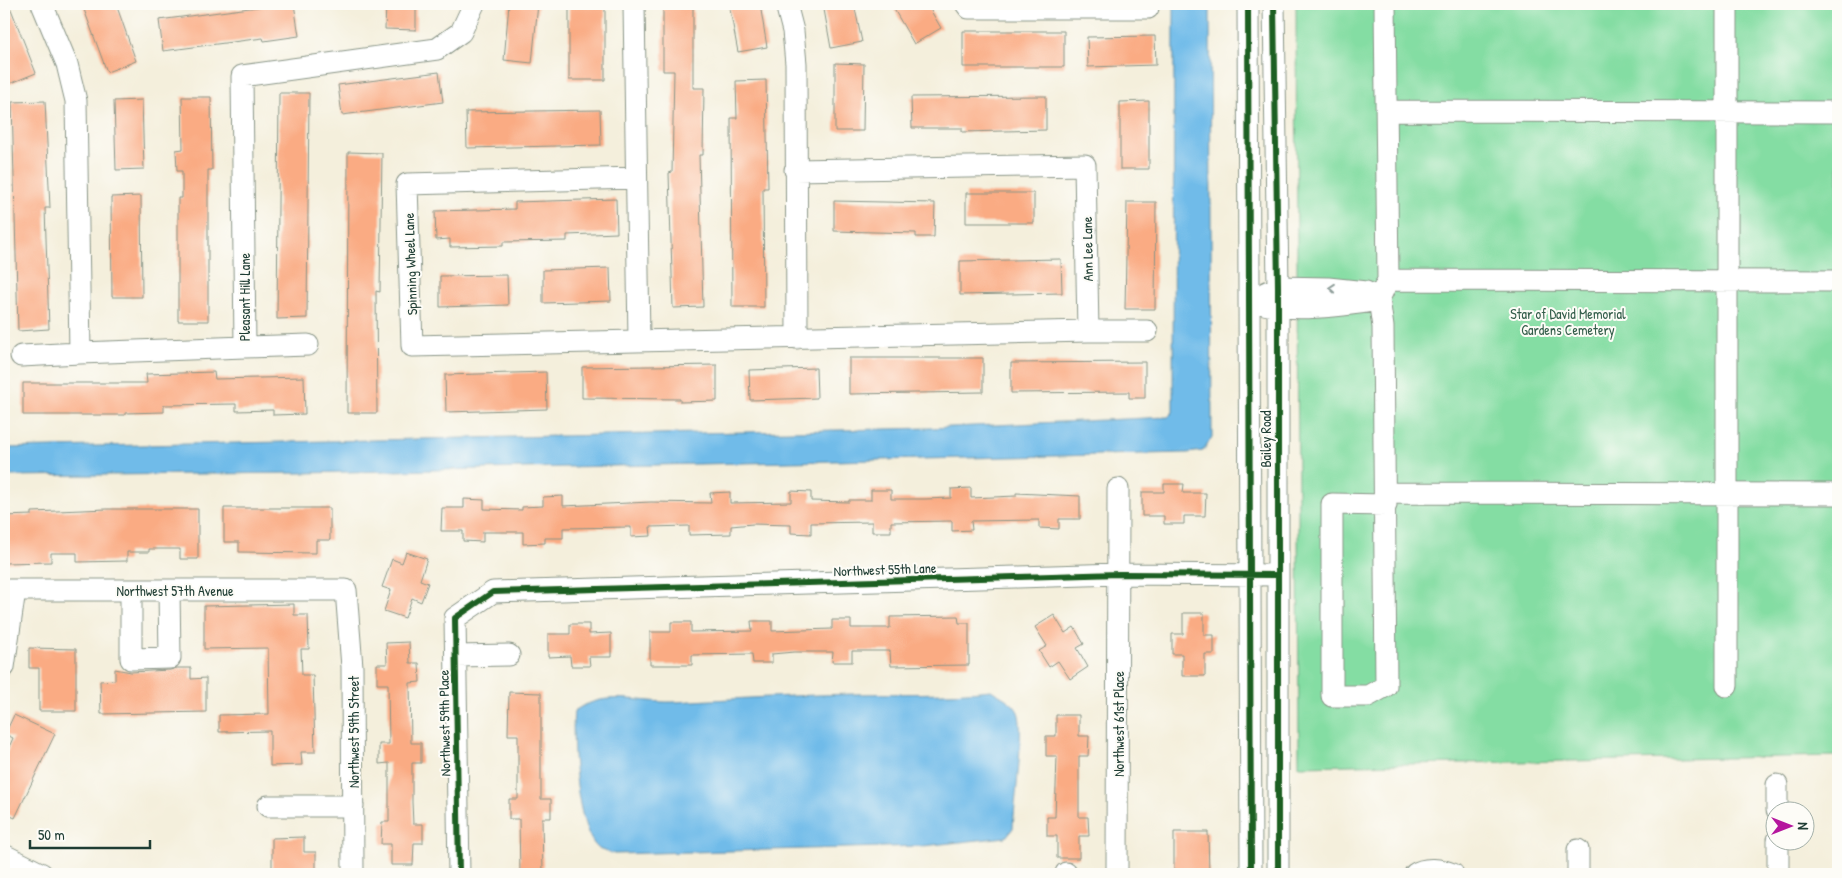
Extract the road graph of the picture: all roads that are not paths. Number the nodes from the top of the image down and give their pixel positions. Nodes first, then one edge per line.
1 (42, 4) edge
2 (474, 4) edge
3 (634, 4) edge
4 (786, 4) edge
5 (966, 4) edge
6 (1248, 4) edge
7 (1274, 4) edge
8 (1385, 4) edge
9 (1726, 4) edge
10 (1084, 6) edge
11 (1148, 8) dead end
12 (1387, 111) junction
13 (1728, 112) junction
14 (1838, 112) edge
15 (795, 170) junction
16 (636, 178) junction
17 (1728, 281) junction
18 (1838, 281) edge
19 (1278, 287) junction
20 (1384, 290) junction
21 (1249, 300) junction
22 (1278, 308) junction
23 (1088, 331) junction
24 (1147, 331) dead end
25 (797, 338) junction
26 (639, 340) junction
27 (308, 346) dead end
28 (245, 347) junction
29 (80, 353) junction
30 (21, 356) dead end
31 (1118, 489) dead end
32 (1727, 494) junction
33 (1838, 494) edge
34 (1386, 499) junction
35 (1119, 574) junction
36 (1250, 575) junction
37 (1278, 575) junction
38 (9, 590) edge
39 (132, 590) junction
40 (169, 590) junction
41 (346, 590) joint
42 (493, 592) joint
43 (510, 655) dead end
44 (456, 656) junction
45 (4, 667) edge
46 (1727, 686) dead end
47 (1777, 785) dead end
48 (1777, 800) edge
49 (268, 806) dead end
50 (353, 806) junction
51 (1578, 850) dead end
52 (1778, 850) edge
53 (4, 855) edge
54 (42, 874) edge
55 (353, 874) edge
56 (459, 874) edge
57 (1117, 874) edge
58 (1251, 874) edge
59 (1278, 874) edge
60 (1415, 874) edge
61 (1453, 874) edge
62 (1578, 874) edge
63 (1778, 874) edge

1 - 29 street
2 - 28 street, Pleasant Hill Lane
3 - 16 street
4 - 15 street
5 - 10 street
6 - 21 street, Bailey Road
7 - 19 street, Bailey Road
8 - 12 street
9 - 13 street
10 - 11 street
12 - 13 street
12 - 20 street
13 - 14 street
13 - 17 street
15 - 23 street, Ann Lee Lane
15 - 25 street
16 - 26 street
16 - 26 street, Spinning Wheel Lane
17 - 18 street
17 - 20 street
17 - 32 street
20 -> 19 street
19 - 21 street
19 - 22 street, Bailey Road
20 - 22 street
20 - 34 street
21 - 22 street
21 - 36 street, Bailey Road
22 - 37 street, Bailey Road
23 - 24 street
23 - 25 street
25 - 26 street, Spinning Wheel Lane
27 - 28 street
28 - 29 street, Pleasant Hill Lane
29 - 30 street, Pleasant Hill Lane
31 - 35 street, Northwest 61st Place
32 - 33 street
32 - 34 street
32 - 46 street
34 - 34 street
35 - 36 street, Northwest 55th Lane
35 - 42 street, Northwest 55th Lane
35 - 57 street, Northwest 61st Place
36 - 37 street, Northwest 55th Lane
36 - 58 street, Bailey Road
37 - 59 street, Bailey Road
38 - 39 street, Northwest 57th Avenue
38 - 45 street
39 - 40 street, Northwest 57th Avenue
39 - 40 street
40 - 41 street, Northwest 57th Avenue
41 - 50 street, Northwest 59th Street
42 - 44 street, Northwest 59th Place
43 - 44 street
44 - 56 street, Northwest 59th Place
47 - 48 street
49 - 50 street
50 - 55 street, Northwest 59th Street
51 - 62 street
52 - 63 street
53 - 54 street
60 - 61 street

